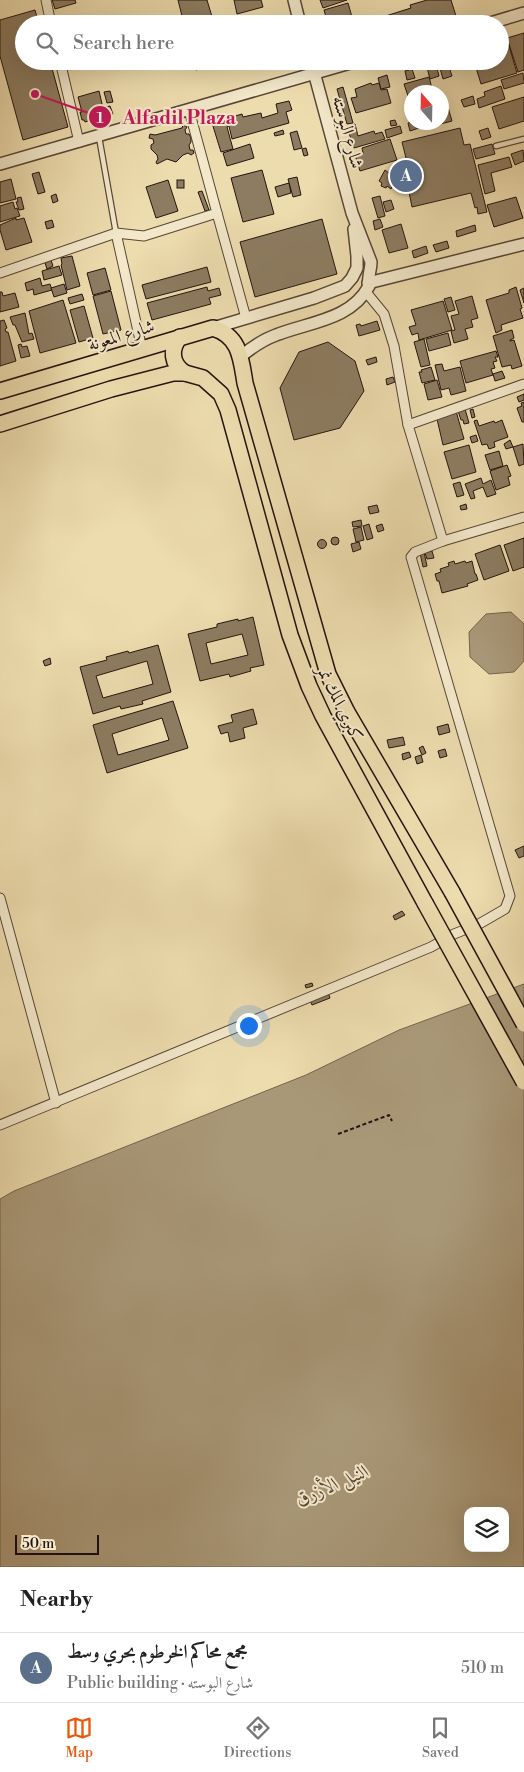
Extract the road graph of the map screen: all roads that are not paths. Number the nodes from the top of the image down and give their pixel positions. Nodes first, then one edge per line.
1 (46, 0) edge
2 (294, 0) edge
3 (524, 13) edge
4 (49, 15) edge
5 (298, 15) edge
6 (509, 17) edge
7 (62, 70) edge
8 (313, 70) edge
9 (328, 70) edge
10 (314, 74) junction
11 (189, 110) junction
12 (99, 136) junction
13 (524, 139) edge
14 (79, 142) junction
15 (496, 146) dead end
16 (0, 164) edge
17 (352, 212) junction
18 (217, 213) junction
19 (116, 233) junction
20 (524, 244) edge
21 (0, 272) edge
22 (367, 287) junction
23 (246, 318) junction
24 (213, 328) junction
25 (180, 337) junction
26 (142, 349) junction
27 (240, 357) junction
28 (185, 373) junction
29 (524, 384) edge
30 (0, 391) edge
31 (0, 424) edge
32 (408, 425) junction
33 (524, 517) edge
34 (443, 541) junction
35 (0, 898) edge
36 (524, 1024) edge
37 (524, 1082) edge
38 (56, 1103) junction
39 (0, 1125) edge

1 - 4 street
2 - 5 street
3 - 6 street
7 - 14 street
8 - 10 street, شارع البوسته
9 - 10 street
10 - 11 street
10 - 17 street, شارع البوسته
11 - 12 street
11 - 18 street
12 - 14 street
12 - 19 lane
13 - 15 lane
14 - 16 street
17 - 22 street
17 - 23 street
18 - 19 street
18 - 23 street
19 - 21 street
19 - 26 street
20 - 22 street
22 - 27 street
22 - 32 street
23 - 24 street
24 - 25 highway, شارع المعونة
24 - 27 highway
25 - 26 highway, شارع المعونة
25 - 28 highway
26 - 30 highway, شارع المعونة
27 - 36 highway, كبري المك نمر, bridge
28 - 31 highway
28 - 37 highway, كبري المك نمر, bridge
29 - 32 street
32 - 34 street
33 - 34 street
34 - 38 street
35 - 38 street
38 - 39 street

